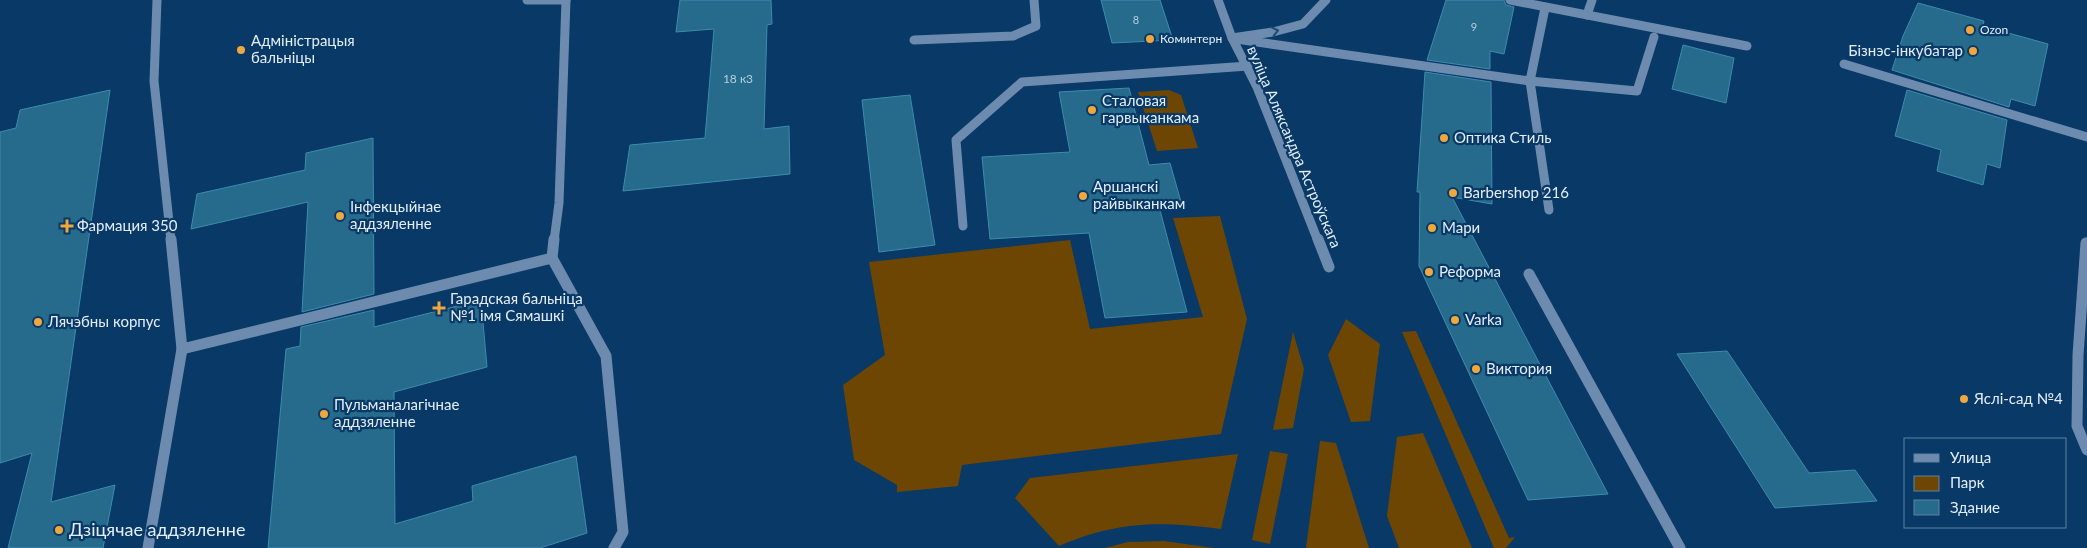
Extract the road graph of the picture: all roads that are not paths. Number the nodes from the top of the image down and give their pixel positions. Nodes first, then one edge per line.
1 (157, 0) edge
2 (527, 0) edge
3 (566, 0) edge
4 (1034, 0) edge
5 (1218, 0) edge
6 (1326, 0) edge
7 (1510, 0) edge
8 (1592, 0) edge
9 (1545, 8) junction
10 (1587, 16) junction
11 (1232, 38) junction
12 (1654, 38) dead end
13 (914, 40) dead end
14 (1747, 46) dead end
15 (1844, 64) dead end
16 (1248, 66) junction
17 (1530, 80) junction
18 (2087, 136) edge
19 (1549, 210) dead end
20 (963, 226) dead end
21 (2087, 235) edge
22 (2087, 243) edge
23 (552, 258) junction
24 (1329, 267) dead end
25 (1529, 274) dead end
26 (182, 349) junction
27 (2087, 450) edge
28 (148, 548) edge
29 (614, 548) edge
30 (1680, 548) edge

1 - 26 street
2 - 3 street
3 - 23 street
4 - 13 street
5 - 11 street, вуліца Аляксандра Астроўскага
11 -> 6 street, вуліца Аляксандра Астроўскага
7 - 9 street
8 - 10 street
9 - 10 street
9 - 17 street
10 - 14 street
11 - 16 street, вуліца Аляксандра Астроўскага
11 - 17 street
12 - 17 street
15 - 18 street
16 - 20 street
16 - 24 street, вуліца Аляксандра Астроўскага
17 - 19 street
21 - 22 street
22 - 27 street
23 - 26 street
23 - 29 street
25 - 30 street
26 - 28 street

